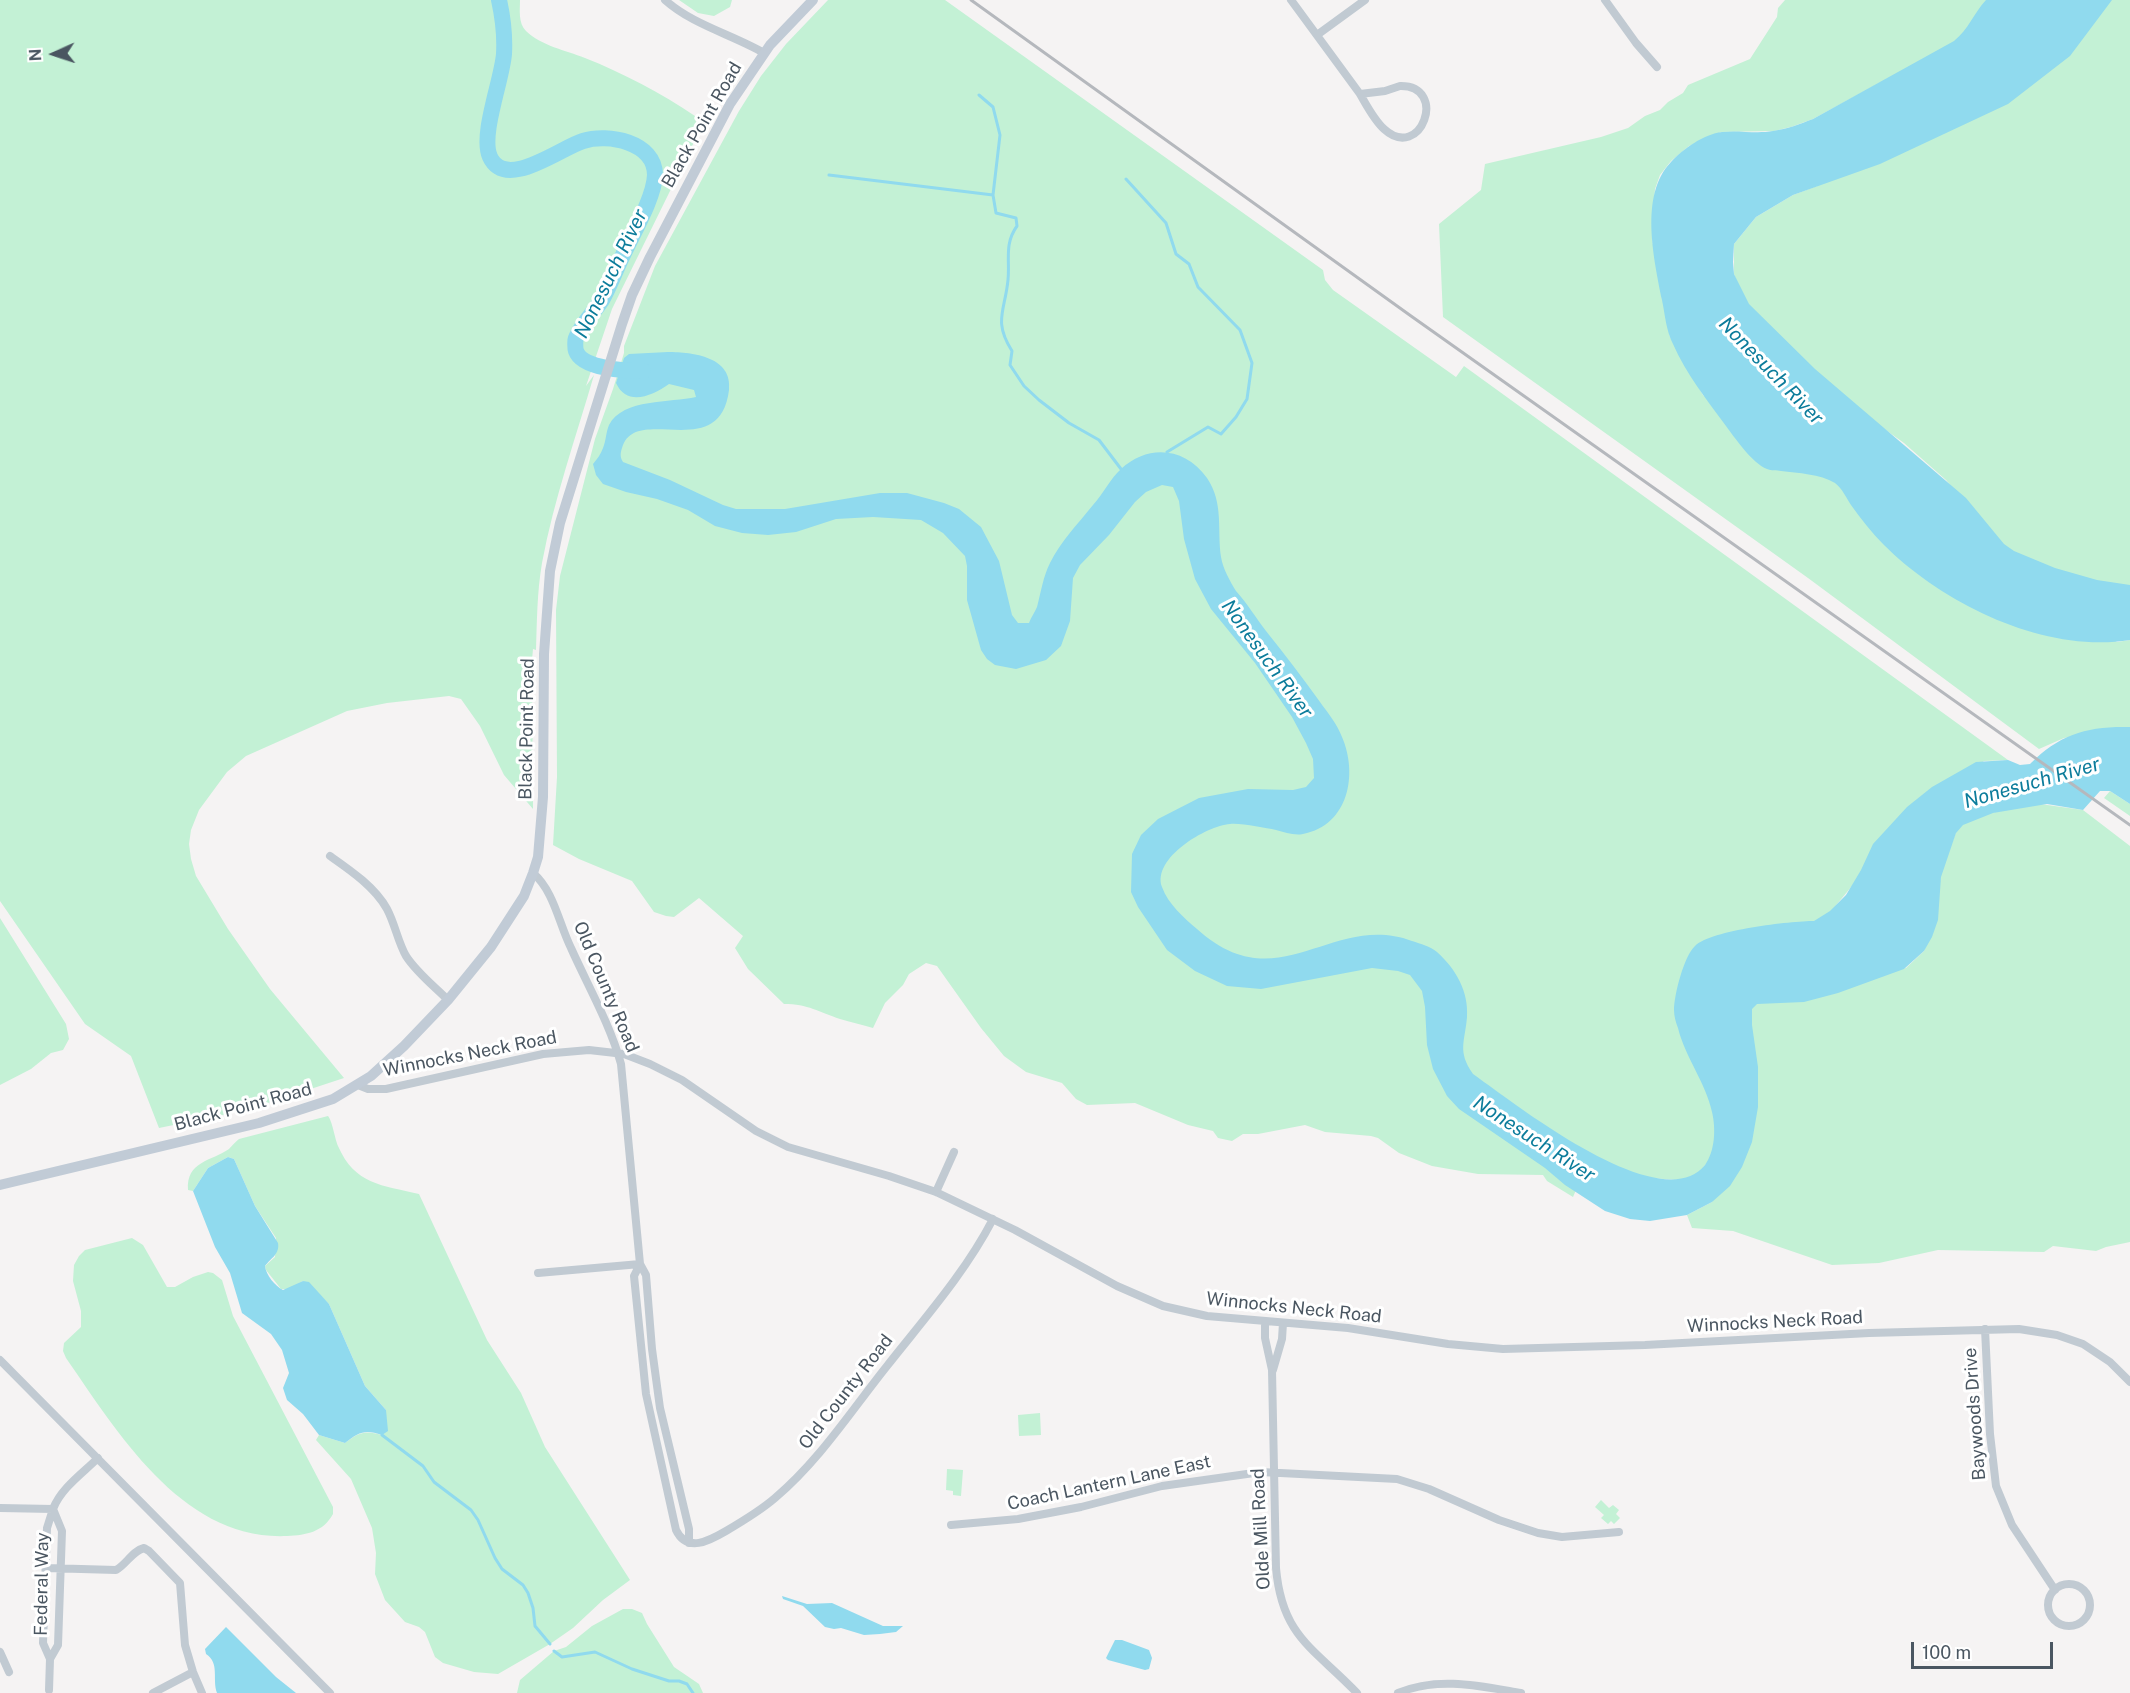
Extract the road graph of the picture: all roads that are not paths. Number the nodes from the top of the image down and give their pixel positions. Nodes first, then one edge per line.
1 (665, 0) edge
2 (813, 0) edge
3 (1291, 0) edge
4 (1365, 0) edge
5 (1605, 0) edge
6 (1317, 35) junction
7 (764, 53) junction
8 (1657, 67) dead end
9 (1360, 94) junction
10 (330, 856) dead end
11 (533, 873) junction
12 (448, 1000) junction
13 (618, 1053) junction
14 (358, 1085) junction
15 (954, 1152) dead end
16 (0, 1185) edge
17 (936, 1192) junction
18 (993, 1219) junction
19 (640, 1264) junction
20 (538, 1273) dead end
21 (1265, 1322) junction
22 (1283, 1323) junction
23 (1985, 1329) junction
24 (0, 1360) edge
25 (1272, 1370) junction
26 (2130, 1382) edge
27 (98, 1458) junction
28 (1274, 1473) junction
29 (0, 1508) edge
30 (53, 1509) junction
31 (951, 1525) dead end
32 (1619, 1532) dead end
33 (46, 1568) junction
34 (60, 1568) junction
35 (2055, 1590) junction
36 (0, 1652) edge
37 (50, 1659) junction
38 (9, 1672) dead end
39 (193, 1672) junction
40 (49, 1692) edge
41 (153, 1693) edge
42 (202, 1693) edge
43 (330, 1693) edge
44 (1357, 1693) edge
45 (1398, 1693) edge
46 (1521, 1693) edge

1 - 7 street
2 - 7 main road, Black Point Road
3 - 6 street
4 - 6 street
5 - 8 street
6 - 9 street
7 - 11 main road, Black Point Road
9 - 9 street
10 - 12 street
11 - 12 main road, Black Point Road
11 - 13 street, Old County Road
12 - 14 main road, Black Point Road
13 - 14 street, Winnocks Neck Road
13 - 17 street, Winnocks Neck Road
13 - 19 street, Old County Road
14 - 16 main road, Black Point Road
15 - 17 street
17 - 18 street, Winnocks Neck Road
18 - 19 street, Old County Road
18 - 21 street, Winnocks Neck Road
19 - 20 street
21 - 22 street, Winnocks Neck Road
21 - 25 street, Olde Mill Road
22 - 23 street, Winnocks Neck Road
22 - 25 street, Olde Mill Road
23 - 26 street, Winnocks Neck Road
23 - 35 street, Baywoods Drive
24 - 27 street
25 - 28 street, Olde Mill Road
27 - 30 street, Federal Way
27 - 43 street
28 - 31 street, Coach Lantern Lane East
28 - 32 street, Coach Lantern Lane East
28 - 44 street, Olde Mill Road
29 - 30 street
30 - 33 street, Federal Way
30 - 34 street, Federal Way
33 - 34 street
33 - 37 street, Federal Way
34 - 37 street, Federal Way
34 - 39 street
35 - 35 street
36 - 38 street
37 - 40 street, Federal Way
39 - 41 street
39 - 42 street
45 - 46 street

